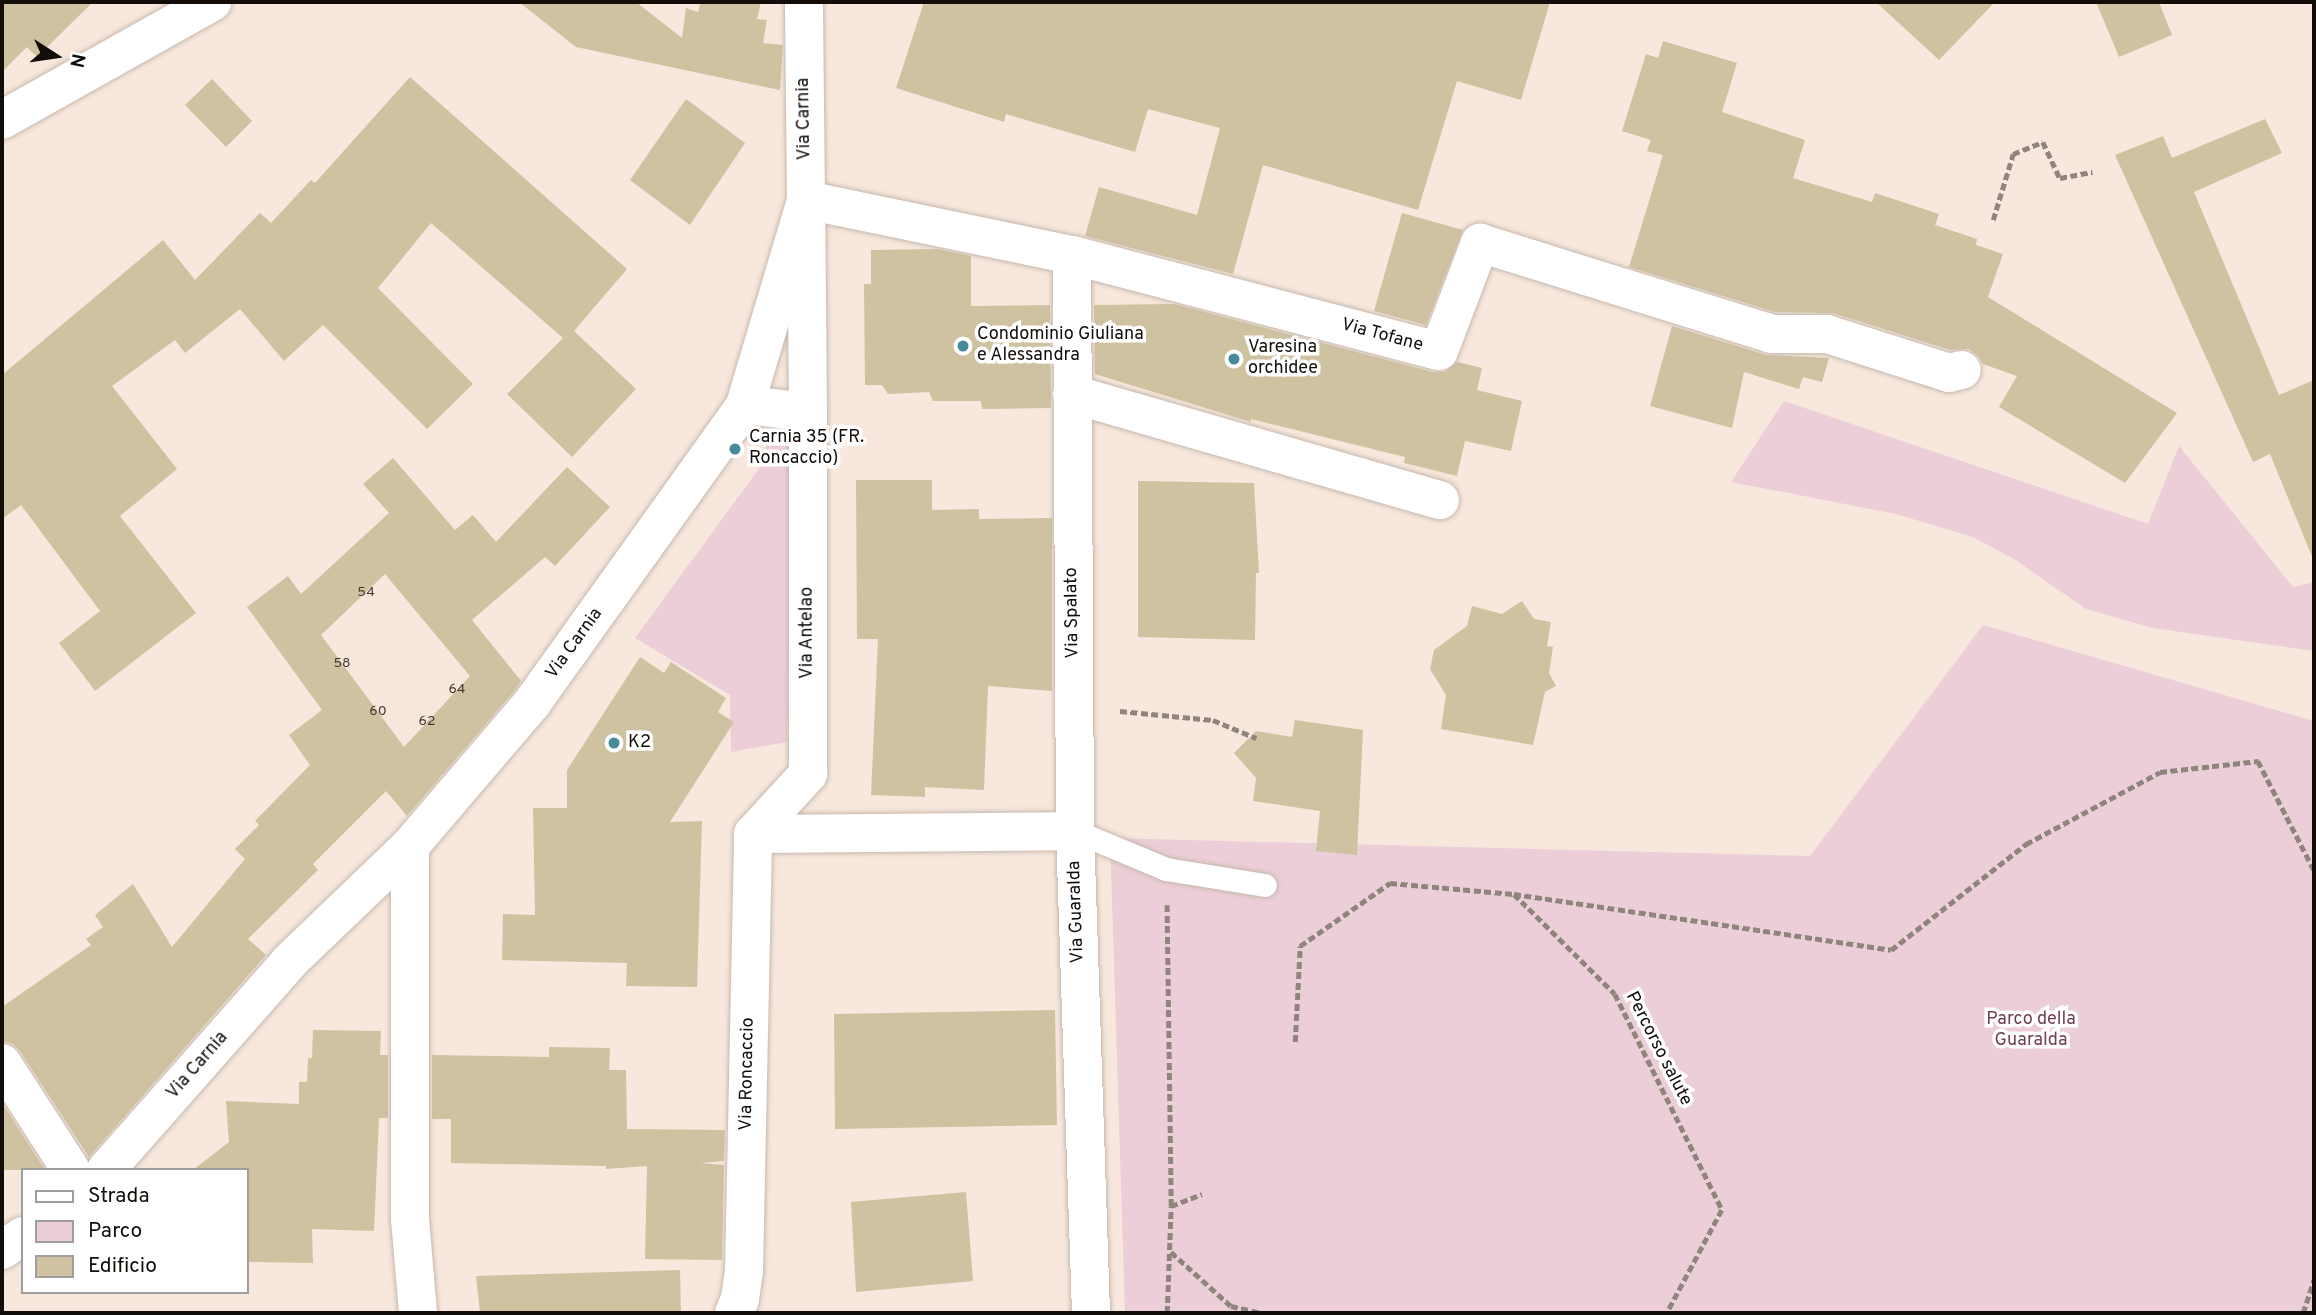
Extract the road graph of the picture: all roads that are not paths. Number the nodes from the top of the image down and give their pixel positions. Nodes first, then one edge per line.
1 (212, 2) edge
2 (804, 2) edge
3 (2, 120) edge
4 (806, 200) junction
5 (1072, 255) junction
6 (1962, 370) dead end
7 (1072, 394) junction
8 (746, 405) junction
9 (808, 412) junction
10 (1440, 499) dead end
11 (1075, 831) junction
12 (753, 834) junction
13 (410, 846) junction
14 (1265, 886) dead end
15 (2, 1063) edge
16 (70, 1168) edge
17 (108, 1168) edge
18 (21, 1237) edge
19 (2, 1250) edge
20 (418, 1313) edge
21 (734, 1313) edge
22 (1091, 1313) edge

1 - 3 street
2 - 4 street, Via Carnia
4 - 5 street, Via Tofane
4 - 8 street, Via Carnia
4 - 9 street, Via Antelao
5 - 6 street, Via Tofane
5 - 7 street, Via Spalato
7 - 10 street
7 - 11 street, Via Spalato
8 - 9 street
8 - 13 street, Via Carnia
9 - 12 street, Via Antelao
11 - 12 street
11 - 14 lane
11 - 22 street, Via Guaralda
12 - 21 street, Via Roncaccio
13 - 17 street, Via Carnia
13 - 20 street
15 - 16 street
18 - 19 street

